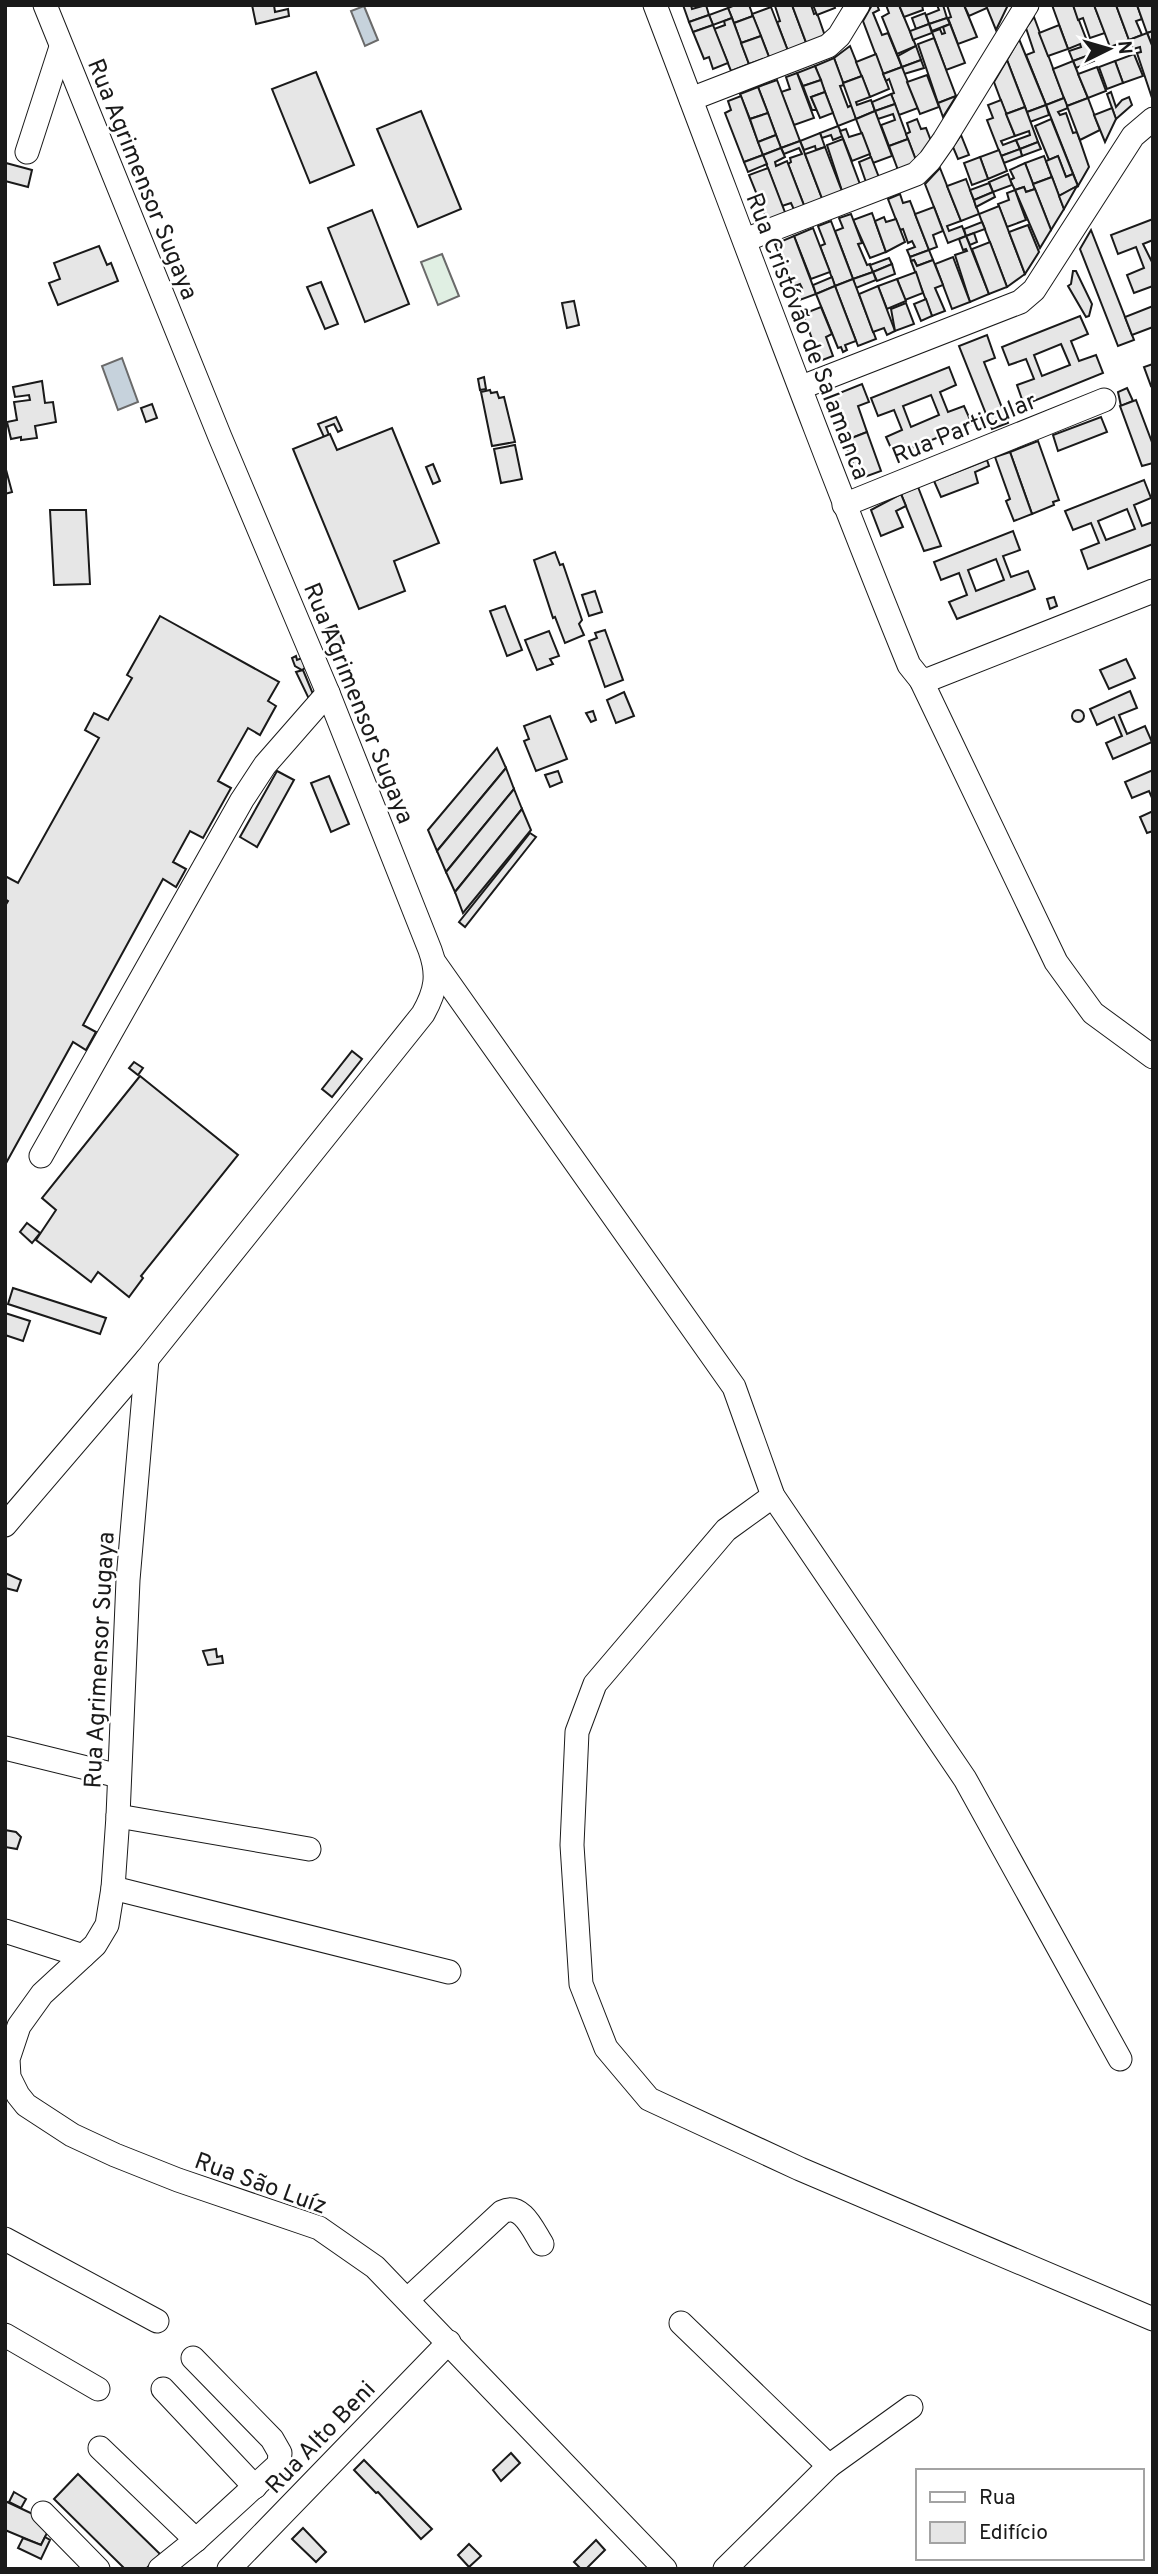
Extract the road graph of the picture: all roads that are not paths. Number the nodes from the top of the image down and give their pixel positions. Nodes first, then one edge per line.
1 (44, 5) edge
2 (655, 5) edge
3 (858, 5) edge
4 (1027, 5) edge
5 (61, 47) junction
6 (691, 99) junction
7 (1153, 119) edge
8 (27, 152) dead end
9 (745, 240) junction
10 (802, 387) junction
11 (1104, 400) dead end
12 (844, 505) junction
13 (1153, 591) edge
14 (921, 680) junction
15 (328, 693) junction
16 (434, 962) junction
17 (1153, 1057) edge
18 (41, 1156) dead end
19 (147, 1359) junction
20 (773, 1496) junction
21 (5, 1525) edge
22 (5, 1748) edge
23 (119, 1776) junction
24 (118, 1816) junction
25 (309, 1849) dead end
26 (113, 1888) junction
27 (5, 1931) edge
28 (83, 1956) junction
29 (449, 1972) dead end
30 (1121, 2059) dead end
31 (5, 2239) edge
32 (542, 2244) dead end
33 (408, 2299) junction
34 (1153, 2319) edge
35 (157, 2321) dead end
36 (681, 2323) dead end
37 (5, 2335) edge
38 (449, 2342) junction
39 (193, 2358) dead end
40 (99, 2389) dead end
41 (163, 2389) dead end
42 (911, 2407) dead end
43 (100, 2448) dead end
44 (829, 2466) junction
45 (255, 2487) junction
46 (43, 2513) dead end
47 (196, 2540) junction
48 (175, 2564) edge
49 (98, 2569) edge
50 (229, 2569) edge
51 (665, 2569) edge
52 (725, 2569) edge

1 - 5 street, Rua Agrimensor Sugaya
2 - 6 street, Rua Cristóvão de Salamanca
3 - 6 street
4 - 9 street
5 - 8 street
5 - 15 street, Rua Agrimensor Sugaya
6 - 9 street, Rua Cristóvão de Salamanca
7 - 10 street
9 - 10 street, Rua Cristóvão de Salamanca
10 - 12 street, Rua Cristóvão de Salamanca
11 - 12 street, Rua Particular
12 - 14 street, Rua Cristóvão de Salamanca
13 - 14 street
14 - 17 street, Rua Cristóvão de Salamanca
15 - 16 street, Rua Agrimensor Sugaya
15 - 18 street
16 - 19 street, Rua Agrimensor Sugaya
16 - 20 street
19 - 21 street, Rua Agrimensor Sugaya
19 - 23 street, Rua Agrimensor Sugaya
20 - 30 street
20 - 34 street
22 - 23 street
23 - 24 street, Rua Agrimensor Sugaya
24 - 25 street
24 - 26 street, Rua Agrimensor Sugaya
26 - 28 street, Rua Agrimensor Sugaya
26 - 29 street
27 - 28 street
28 - 33 street, Rua São Luíz
31 - 35 street
32 - 33 street
33 - 38 street, Rua São Luíz
36 - 44 street
37 - 40 street
38 - 50 street, Rua Alto Beni
38 - 51 street, Rua São Luíz
39 - 45 street
41 - 45 street
42 - 44 street
43 - 47 street
44 - 52 street
45 - 47 street
46 - 49 street
47 - 48 street

